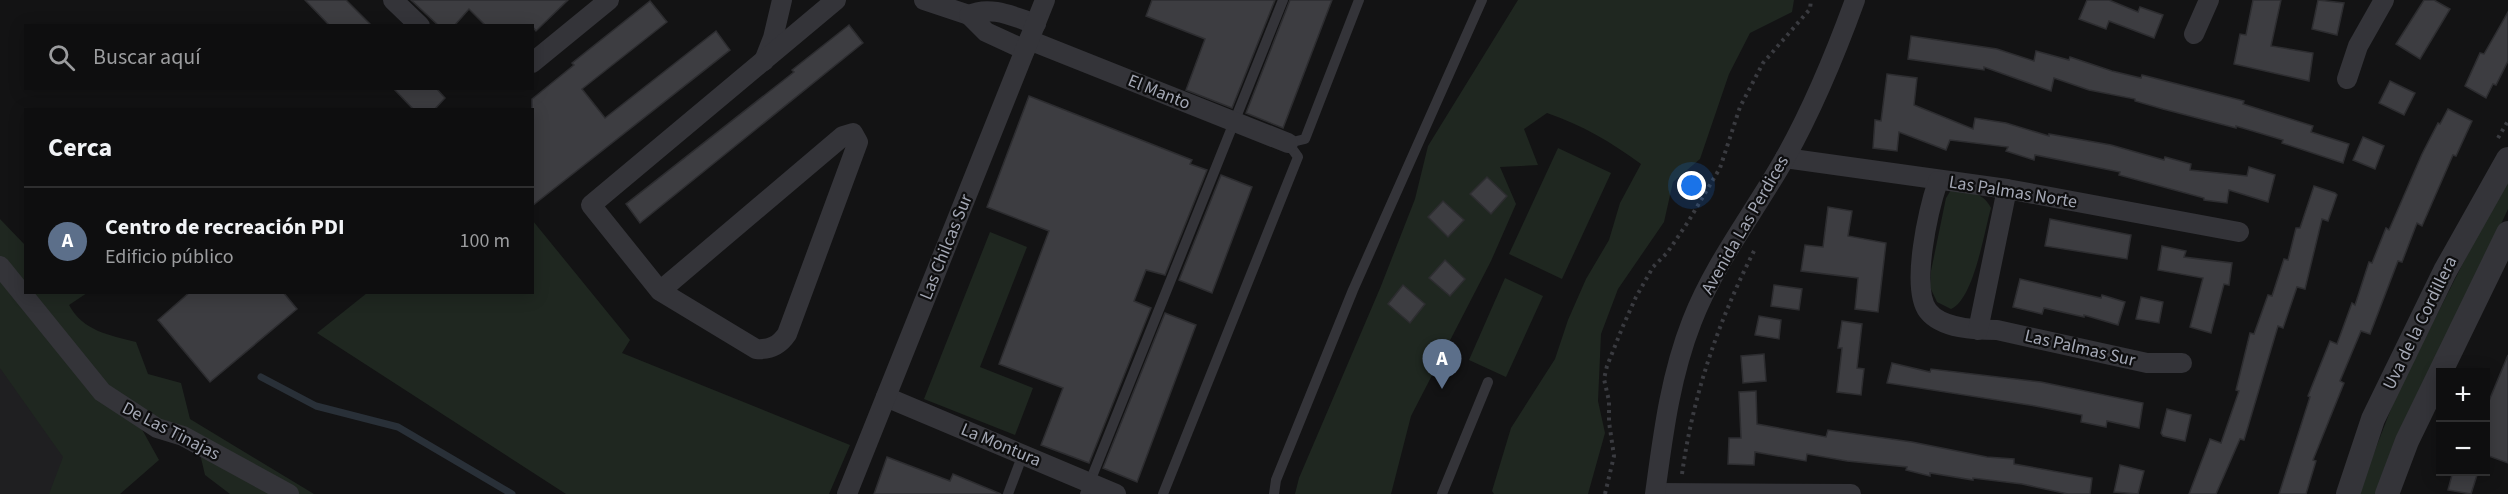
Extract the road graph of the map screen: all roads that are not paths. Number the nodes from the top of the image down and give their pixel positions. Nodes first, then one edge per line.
1 (393, 0) edge
2 (609, 0) edge
3 (782, 0) edge
4 (836, 0) edge
5 (924, 0) edge
6 (1045, 0) edge
7 (1283, 0) edge
8 (1359, 0) edge
9 (1482, 0) edge
10 (1854, 0) edge
11 (2210, 0) edge
12 (2384, 0) edge
13 (969, 15) junction
14 (418, 24) edge
15 (2194, 34) dead end
16 (1030, 38) junction
17 (534, 61) edge
18 (764, 62) junction
19 (2346, 79) dead end
20 (1234, 122) junction
21 (1288, 143) junction
22 (1785, 158) junction
23 (2508, 159) edge
24 (1938, 181) junction
25 (2007, 189) junction
26 (2239, 232) dead end
27 (2508, 233) edge
28 (0, 266) edge
29 (660, 291) junction
30 (1978, 330) junction
31 (2181, 363) dead end
32 (1488, 382) dead end
33 (886, 397) junction
34 (1023, 454) junction
35 (1087, 488) edge
36 (1679, 493) edge
37 (289, 494) edge
38 (847, 494) edge
39 (1008, 494) edge
40 (1116, 494) edge
41 (1163, 494) edge
42 (1274, 494) edge
43 (1442, 494) edge
44 (1656, 494) edge
45 (1845, 494) edge
46 (2348, 494) edge
47 (2387, 494) edge

1 - 14 street
2 - 17 street
3 - 18 street
4 - 18 street
5 - 13 street
6 - 16 street, Las Chilcas Sur
7 - 20 lane
8 - 21 lane
9 - 42 lane
10 - 22 street, Avenida Las Perdices
11 - 15 street
12 - 19 street
13 - 16 street
13 - 16 street
16 - 20 street, El Manto
16 - 33 street, Las Chilcas Sur
18 - 29 street
20 - 21 street, El Manto
20 - 35 lane
21 - 41 lane
22 - 24 street, Las Palmas Norte
22 - 44 street, Avenida Las Perdices
23 - 46 street, Uva de la Cordillera
24 - 25 street, Las Palmas Norte
24 - 30 street, Las Palmas Sur
25 - 26 street, Las Palmas Norte
25 - 30 street
27 - 47 street
28 - 37 street, De Las Tinajas
29 - 29 street
30 - 31 street, Las Palmas Sur
32 - 43 lane
33 - 34 street, La Montura
33 - 38 street, Las Chilcas Sur
34 - 35 street, La Montura
34 - 39 lane
35 - 40 street, La Montura
36 - 44 street
36 - 45 street

